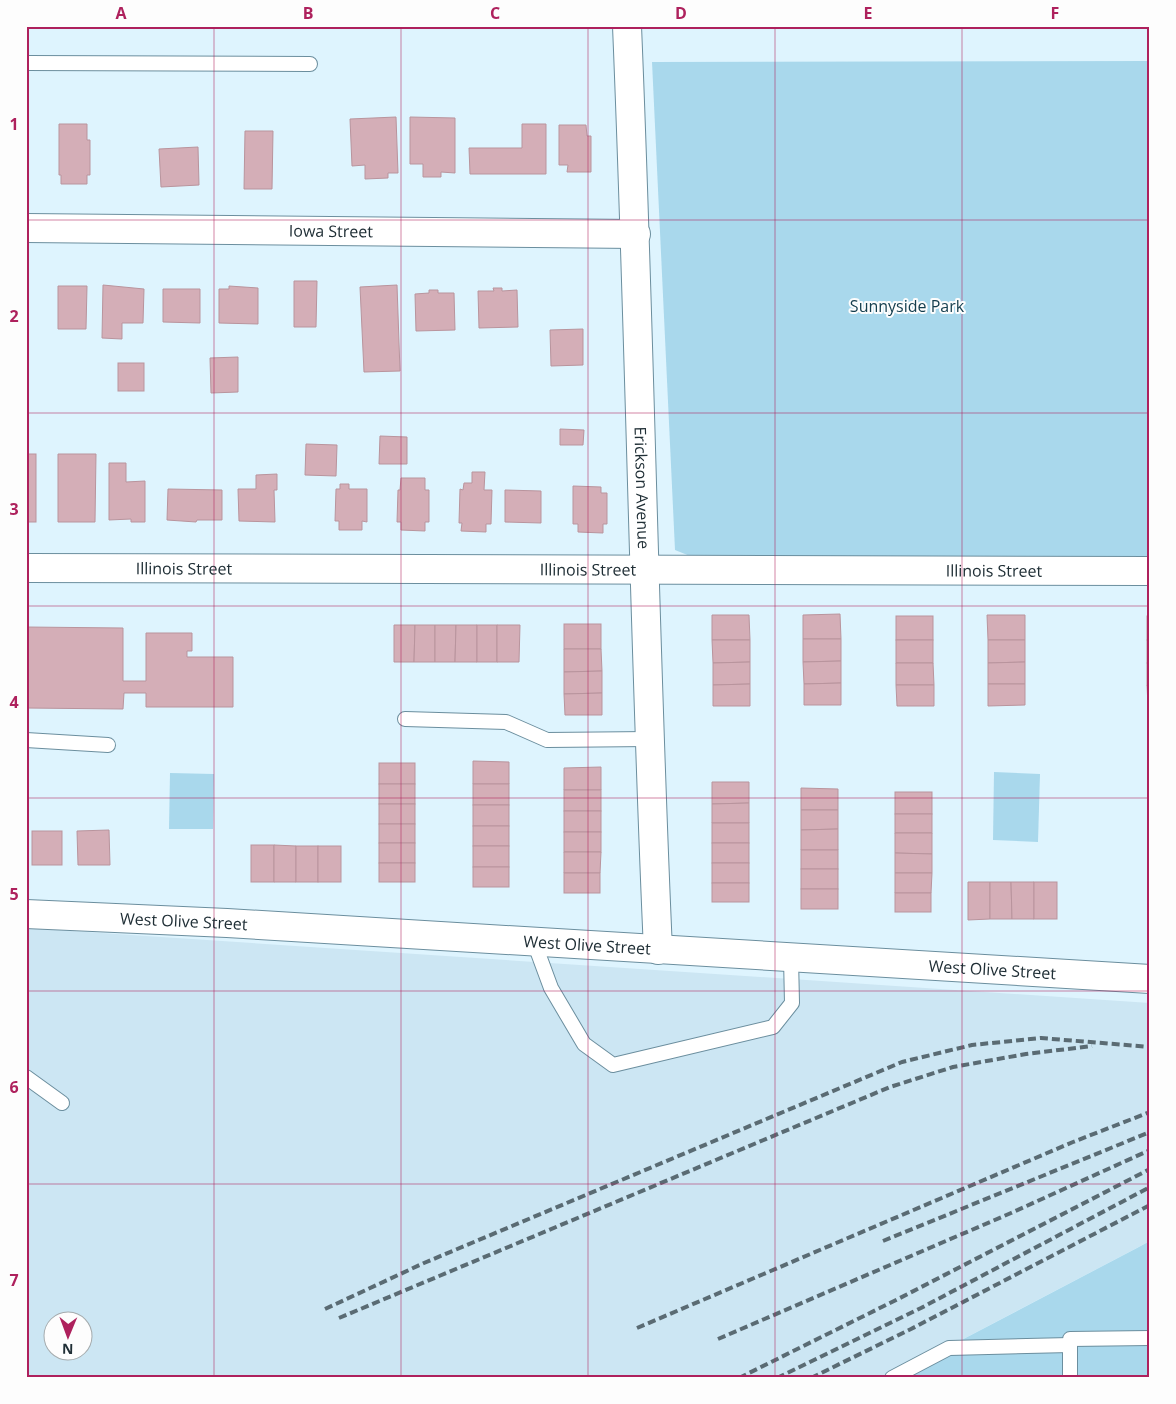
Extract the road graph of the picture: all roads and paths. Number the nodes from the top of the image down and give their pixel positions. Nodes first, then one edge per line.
1 (627, 26) edge
2 (26, 63) edge
3 (310, 64) dead end
4 (26, 228) edge
5 (636, 234) junction
6 (26, 568) edge
7 (646, 569) junction
8 (1150, 571) edge
9 (405, 719) dead end
10 (649, 739) junction
11 (26, 740) edge
12 (108, 745) dead end
13 (26, 914) edge
14 (534, 942) junction
15 (658, 950) junction
16 (791, 958) junction
17 (1150, 979) edge
18 (26, 1078) edge
19 (62, 1103) dead end
20 (1150, 1338) edge
21 (1070, 1345) junction
22 (892, 1378) edge
23 (1070, 1378) edge

1 - 5 street, Erickson Avenue
2 - 3 lane
4 - 5 street, Iowa Street
5 - 7 street, Erickson Avenue
6 - 7 street, Illinois Street
7 - 8 street, Illinois Street
7 - 10 street, Erickson Avenue
9 - 10 lane
10 - 15 street, Erickson Avenue
11 - 12 lane
13 - 14 street, West Olive Street
14 - 15 street, West Olive Street
14 - 16 lane
15 - 16 street, West Olive Street
16 - 17 street, West Olive Street
18 - 19 lane
20 - 21 lane
21 - 22 lane
21 - 23 lane

